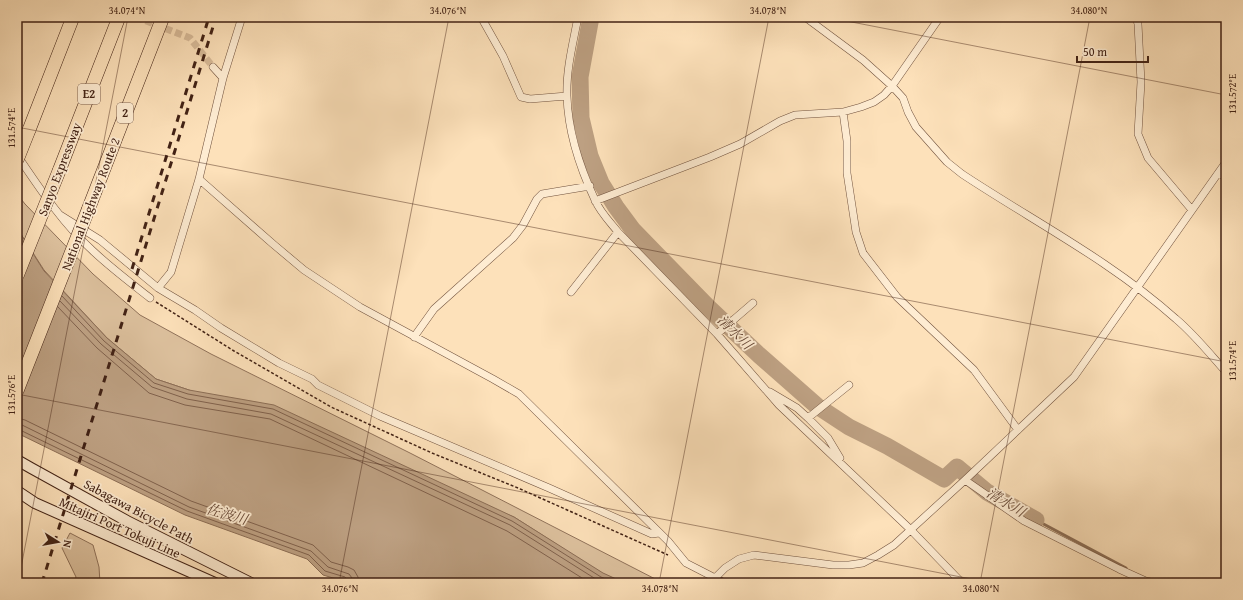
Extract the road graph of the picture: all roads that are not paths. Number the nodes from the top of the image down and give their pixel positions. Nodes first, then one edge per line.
1 (73, 17) edge
2 (119, 17) edge
3 (163, 17) edge
4 (242, 17) edge
5 (481, 17) edge
6 (578, 17) edge
7 (805, 17) edge
8 (940, 17) edge
9 (1136, 17) edge
10 (213, 67) tunnel mouth
11 (224, 78) junction
12 (892, 86) junction
13 (567, 96) junction
14 (843, 112) junction
15 (17, 155) edge
16 (17, 160) edge
17 (1226, 162) edge
18 (1219, 172) junction
19 (1226, 178) edge
20 (199, 179) junction
21 (590, 186) junction
22 (598, 200) junction
23 (1192, 210) junction
24 (60, 214) junction
25 (618, 232) junction
26 (17, 276) edge
27 (158, 288) junction
28 (1138, 288) junction
29 (571, 292) dead end
30 (150, 298) dead end
31 (753, 303) dead end
32 (717, 334) junction
33 (414, 337) junction
34 (1226, 372) edge
35 (849, 385) dead end
36 (766, 389) junction
37 (17, 391) edge
38 (808, 418) junction
39 (1018, 430) junction
40 (17, 460) edge
41 (844, 465) junction
42 (965, 480) junction
43 (17, 491) edge
44 (911, 530) junction
45 (659, 533) junction
46 (714, 580) edge
47 (215, 583) edge
48 (251, 583) edge
49 (725, 583) edge
50 (962, 583) edge
51 (1150, 583) edge

1 - 16 highway, bridge
2 - 26 highway, Sanyo Expressway / E2, bridge
3 - 37 highway, National Highway Route 2 / 2, bridge
4 - 11 street
5 - 13 street
6 - 13 street
7 - 12 street
8 - 12 street
9 - 23 street
10 - 11 street
11 - 20 street
12 - 14 street
12 - 28 street
13 - 21 street
14 - 22 street
14 - 39 street
15 - 24 street
17 - 18 street
18 - 19 street
18 - 23 street
20 - 27 street
20 - 33 street
21 - 22 street
21 - 33 street
22 - 25 street
23 - 28 street
24 - 27 street
24 - 30 street
25 - 29 street
25 - 32 street
27 - 45 street
28 - 34 street
28 - 39 street
31 - 32 street
32 - 36 street
33 - 45 street
35 - 38 street
36 - 38 street
36 - 41 street
38 - 41 street
39 - 42 street
40 - 48 main road, Sabagawa Bicycle Path
41 - 44 street
42 - 44 street
42 - 51 street
43 - 47 main road, Mitajiri Port Tokuji Line
44 - 46 street
44 - 50 street
45 - 46 street
46 - 49 street

